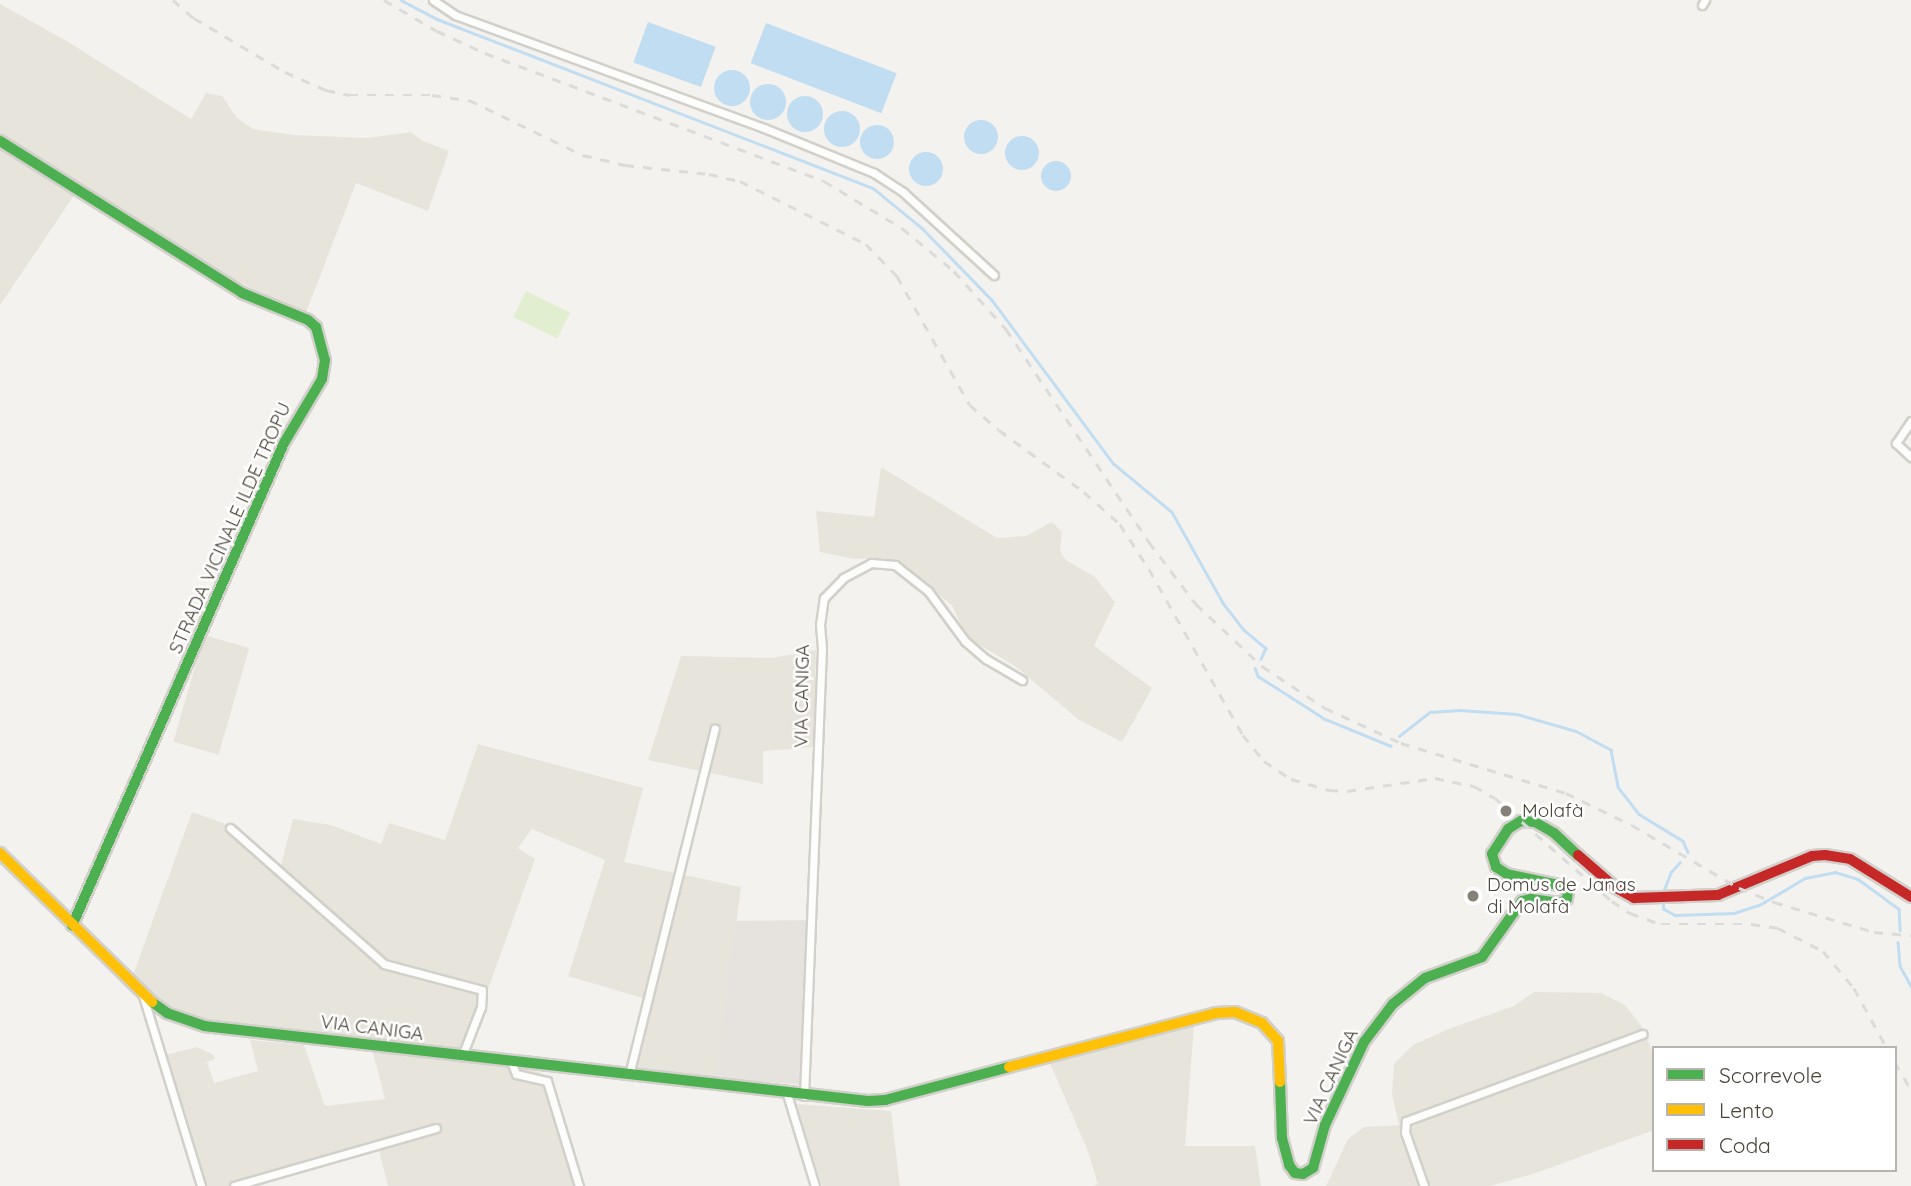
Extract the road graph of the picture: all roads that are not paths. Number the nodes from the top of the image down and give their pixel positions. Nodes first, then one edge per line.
1 (433, 0) edge
2 (0, 141) edge
3 (994, 275) dead end
4 (1911, 421) edge
5 (1911, 457) edge
6 (1022, 680) dead end
7 (715, 727) dead end
8 (230, 828) dead end
9 (0, 853) edge
10 (1911, 897) edge
11 (72, 926) junction
12 (142, 995) junction
13 (1642, 1034) dead end
14 (462, 1056) junction
15 (511, 1061) junction
16 (629, 1075) junction
17 (787, 1094) junction
18 (804, 1096) junction
19 (436, 1128) dead end
20 (201, 1186) edge
21 (234, 1186) edge
22 (579, 1186) edge
23 (815, 1186) edge
24 (1424, 1186) edge

1 - 3 street
2 - 11 street, STRADA VICINALE ILDE TROPU
4 - 5 street
6 - 18 street, VIA CANIGA
7 - 16 street
8 - 14 street
9 - 11 street, VIA CANIGA
10 - 18 street, VIA CANIGA
11 - 12 street, VIA CANIGA
12 - 14 street, VIA CANIGA
12 - 20 street
13 - 24 street
14 - 15 street, VIA CANIGA
15 - 16 street, VIA CANIGA
15 - 22 street
16 - 17 street, VIA CANIGA
17 - 18 street, VIA CANIGA
17 - 23 street
19 - 21 street

